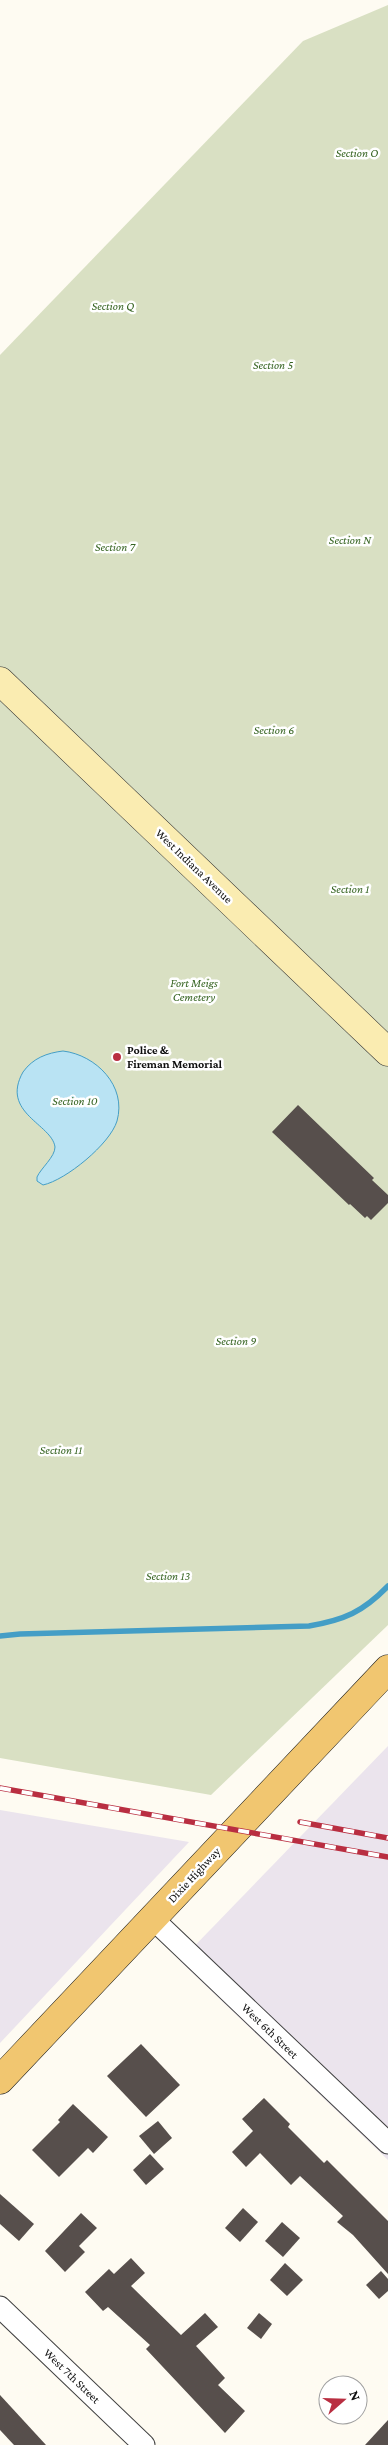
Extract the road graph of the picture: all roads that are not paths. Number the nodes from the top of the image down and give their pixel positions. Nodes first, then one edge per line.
1 (0, 681) edge
2 (388, 1052) edge
3 (388, 1669) edge
4 (153, 1918) junction
5 (0, 2080) edge
6 (388, 2143) edge
7 (0, 2307) edge
8 (144, 2445) edge

1 - 2 main road, West Indiana Avenue
3 - 4 main road, Dixie Highway
4 - 5 main road, Dixie Highway
4 - 6 street, West 6th Street
7 - 8 street, West 7th Street

